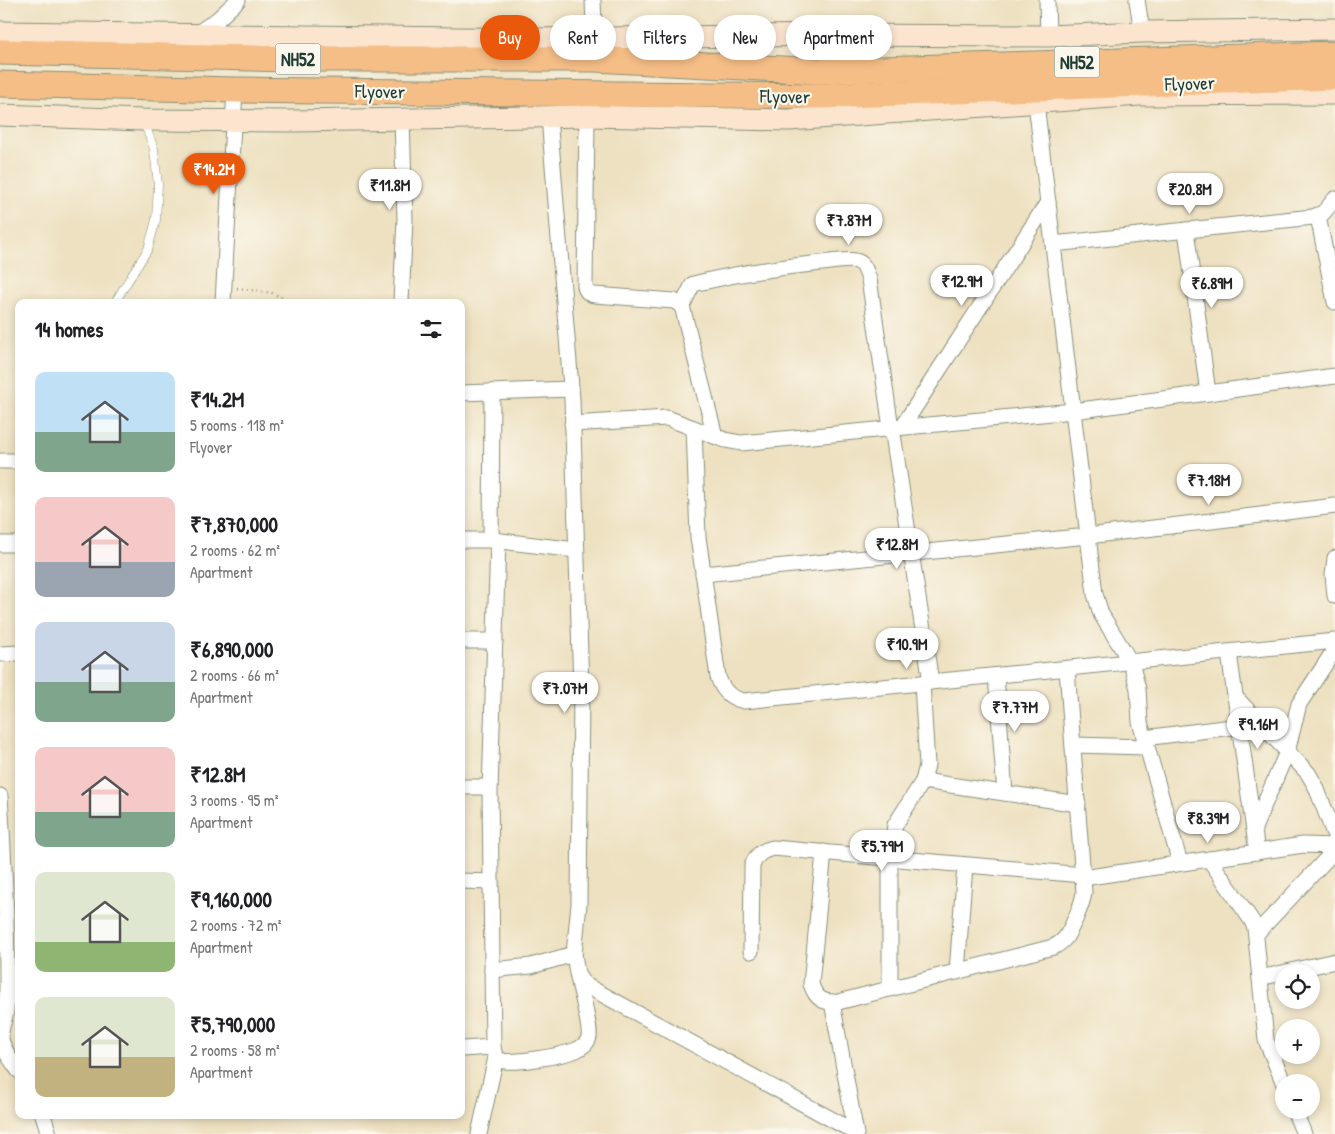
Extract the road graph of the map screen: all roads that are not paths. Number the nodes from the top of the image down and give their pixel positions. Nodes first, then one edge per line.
1 (238, 0) edge
2 (593, 0) edge
3 (1047, 0) edge
4 (1137, 0) edge
5 (594, 15) edge
6 (1335, 29) edge
7 (0, 32) edge
8 (1142, 32) junction
9 (195, 35) junction
10 (1048, 36) junction
11 (550, 47) edge
12 (616, 48) edge
13 (550, 50) edge
14 (616, 51) edge
15 (0, 52) edge
16 (1335, 54) edge
17 (1335, 78) edge
18 (0, 84) edge
19 (235, 90) junction
20 (1335, 94) edge
21 (1036, 103) junction
22 (0, 116) edge
23 (587, 116) junction
24 (549, 117) junction
25 (402, 119) junction
26 (143, 120) junction
27 (234, 120) junction
28 (1335, 199) edge
29 (1048, 202) junction
30 (1318, 216) junction
31 (1186, 230) junction
32 (1053, 244) junction
33 (117, 299) edge
34 (223, 299) edge
35 (401, 299) edge
36 (1335, 302) edge
37 (682, 306) junction
38 (1335, 376) edge
39 (571, 389) junction
40 (492, 392) junction
41 (465, 393) edge
42 (1208, 393) junction
43 (1073, 411) junction
44 (572, 424) junction
45 (694, 428) junction
46 (897, 428) junction
47 (716, 436) junction
48 (0, 461) edge
49 (15, 461) edge
50 (1335, 506) edge
51 (1088, 536) junction
52 (465, 540) edge
53 (495, 541) junction
54 (0, 544) edge
55 (15, 544) edge
56 (576, 550) junction
57 (912, 553) junction
58 (1335, 558) edge
59 (703, 574) junction
60 (1335, 596) edge
61 (495, 640) junction
62 (465, 641) edge
63 (1335, 641) edge
64 (1335, 649) edge
65 (15, 653) edge
66 (1229, 653) junction
67 (0, 654) edge
68 (1131, 663) junction
69 (1068, 669) junction
70 (996, 676) junction
71 (926, 683) junction
72 (1236, 698) junction
73 (1240, 726) junction
74 (1146, 742) junction
75 (1073, 745) junction
76 (1287, 752) junction
77 (923, 781) junction
78 (465, 787) edge
79 (490, 787) junction
80 (1005, 793) junction
81 (0, 796) edge
82 (1078, 804) junction
83 (1254, 828) junction
84 (1335, 836) edge
85 (1335, 851) edge
86 (824, 852) junction
87 (1258, 852) junction
88 (890, 858) junction
89 (1209, 858) junction
90 (8, 862) edge
91 (1180, 863) junction
92 (965, 865) junction
93 (1083, 877) junction
94 (465, 880) edge
95 (491, 882) junction
96 (6, 924) junction
97 (15, 933) edge
98 (1256, 934) junction
99 (751, 951) dead end
100 (574, 954) junction
101 (1335, 961) edge
102 (492, 970) junction
103 (13, 971) edge
104 (957, 972) junction
105 (577, 973) junction
106 (1260, 978) junction
107 (890, 989) junction
108 (832, 1002) junction
109 (0, 1031) edge
110 (465, 1049) edge
111 (494, 1052) junction
112 (15, 1065) edge
113 (1280, 1074) edge
114 (44, 1119) edge
115 (1298, 1119) edge
116 (855, 1133) edge
117 (49, 1134) edge
118 (479, 1134) edge
119 (1304, 1134) edge

1 - 9 street
2 - 5 street
3 - 10 street
4 - 8 street
6 - 8 main road
7 - 9 main road
8 - 10 main road
9 - 11 main road
10 - 12 main road
13 - 15 highway, NH52
14 - 16 highway, Flyover / NH52
17 - 19 highway, Flyover / NH52
18 - 19 highway, NH52
19 - 27 street
20 - 21 main road
21 - 23 main road
21 - 29 street
22 - 26 main road
23 - 24 main road
23 - 37 street
24 - 25 main road
24 - 39 street
25 - 27 main road
25 - 35 street
26 - 27 main road
26 - 33 lane
27 - 34 street
28 - 30 street
29 - 32 street
29 - 46 street
30 - 31 street
30 - 36 street
31 - 32 street
31 - 42 street
32 - 43 street
37 - 46 street
37 - 47 street
38 - 42 street
39 - 40 street
39 - 44 street
40 - 41 street
40 - 53 street
42 - 43 street
43 - 46 street
43 - 51 street
44 - 45 street
44 - 56 street
45 - 47 street
45 - 59 street
46 - 47 street
46 - 57 street
48 - 49 street
50 - 51 street
51 - 57 street
51 - 68 street
52 - 53 street
53 - 56 street
53 - 61 street
54 - 55 street
56 - 100 street
57 - 59 street
57 - 71 street
58 - 60 street
59 - 71 street
61 - 62 street
61 - 79 street
63 - 66 street
64 - 76 street
65 - 67 street
66 - 68 street
66 - 72 street
68 - 69 street
68 - 74 street
69 - 70 street
69 - 75 street
70 - 71 street
70 - 80 street
71 - 77 street
72 - 73 street
72 - 76 street
73 - 74 street
73 - 83 street
74 - 75 street
74 - 91 street
75 - 82 street
76 - 83 street
76 - 84 street
77 - 80 street
77 - 88 street
78 - 79 street
79 - 95 street
80 - 82 street
81 - 90 street
82 - 93 street
83 - 87 street
85 - 87 street
85 - 98 street
86 - 88 street
86 - 99 street
86 - 108 street
87 - 89 street
88 - 92 street
88 - 107 street
89 - 91 street
89 - 98 street
90 - 96 street
91 - 93 street
92 - 93 street
92 - 104 street
93 - 104 street
94 - 95 street
95 - 102 street
96 - 97 street
96 - 103 street
98 - 106 street
100 - 102 street
100 - 105 street
101 - 106 street
102 - 111 street
103 - 109 street
104 - 107 street
105 - 111 street
105 - 116 street
106 - 113 street
107 - 108 street
108 - 116 street
109 - 112 street
110 - 111 street
111 - 118 street
114 - 117 street
115 - 119 street

